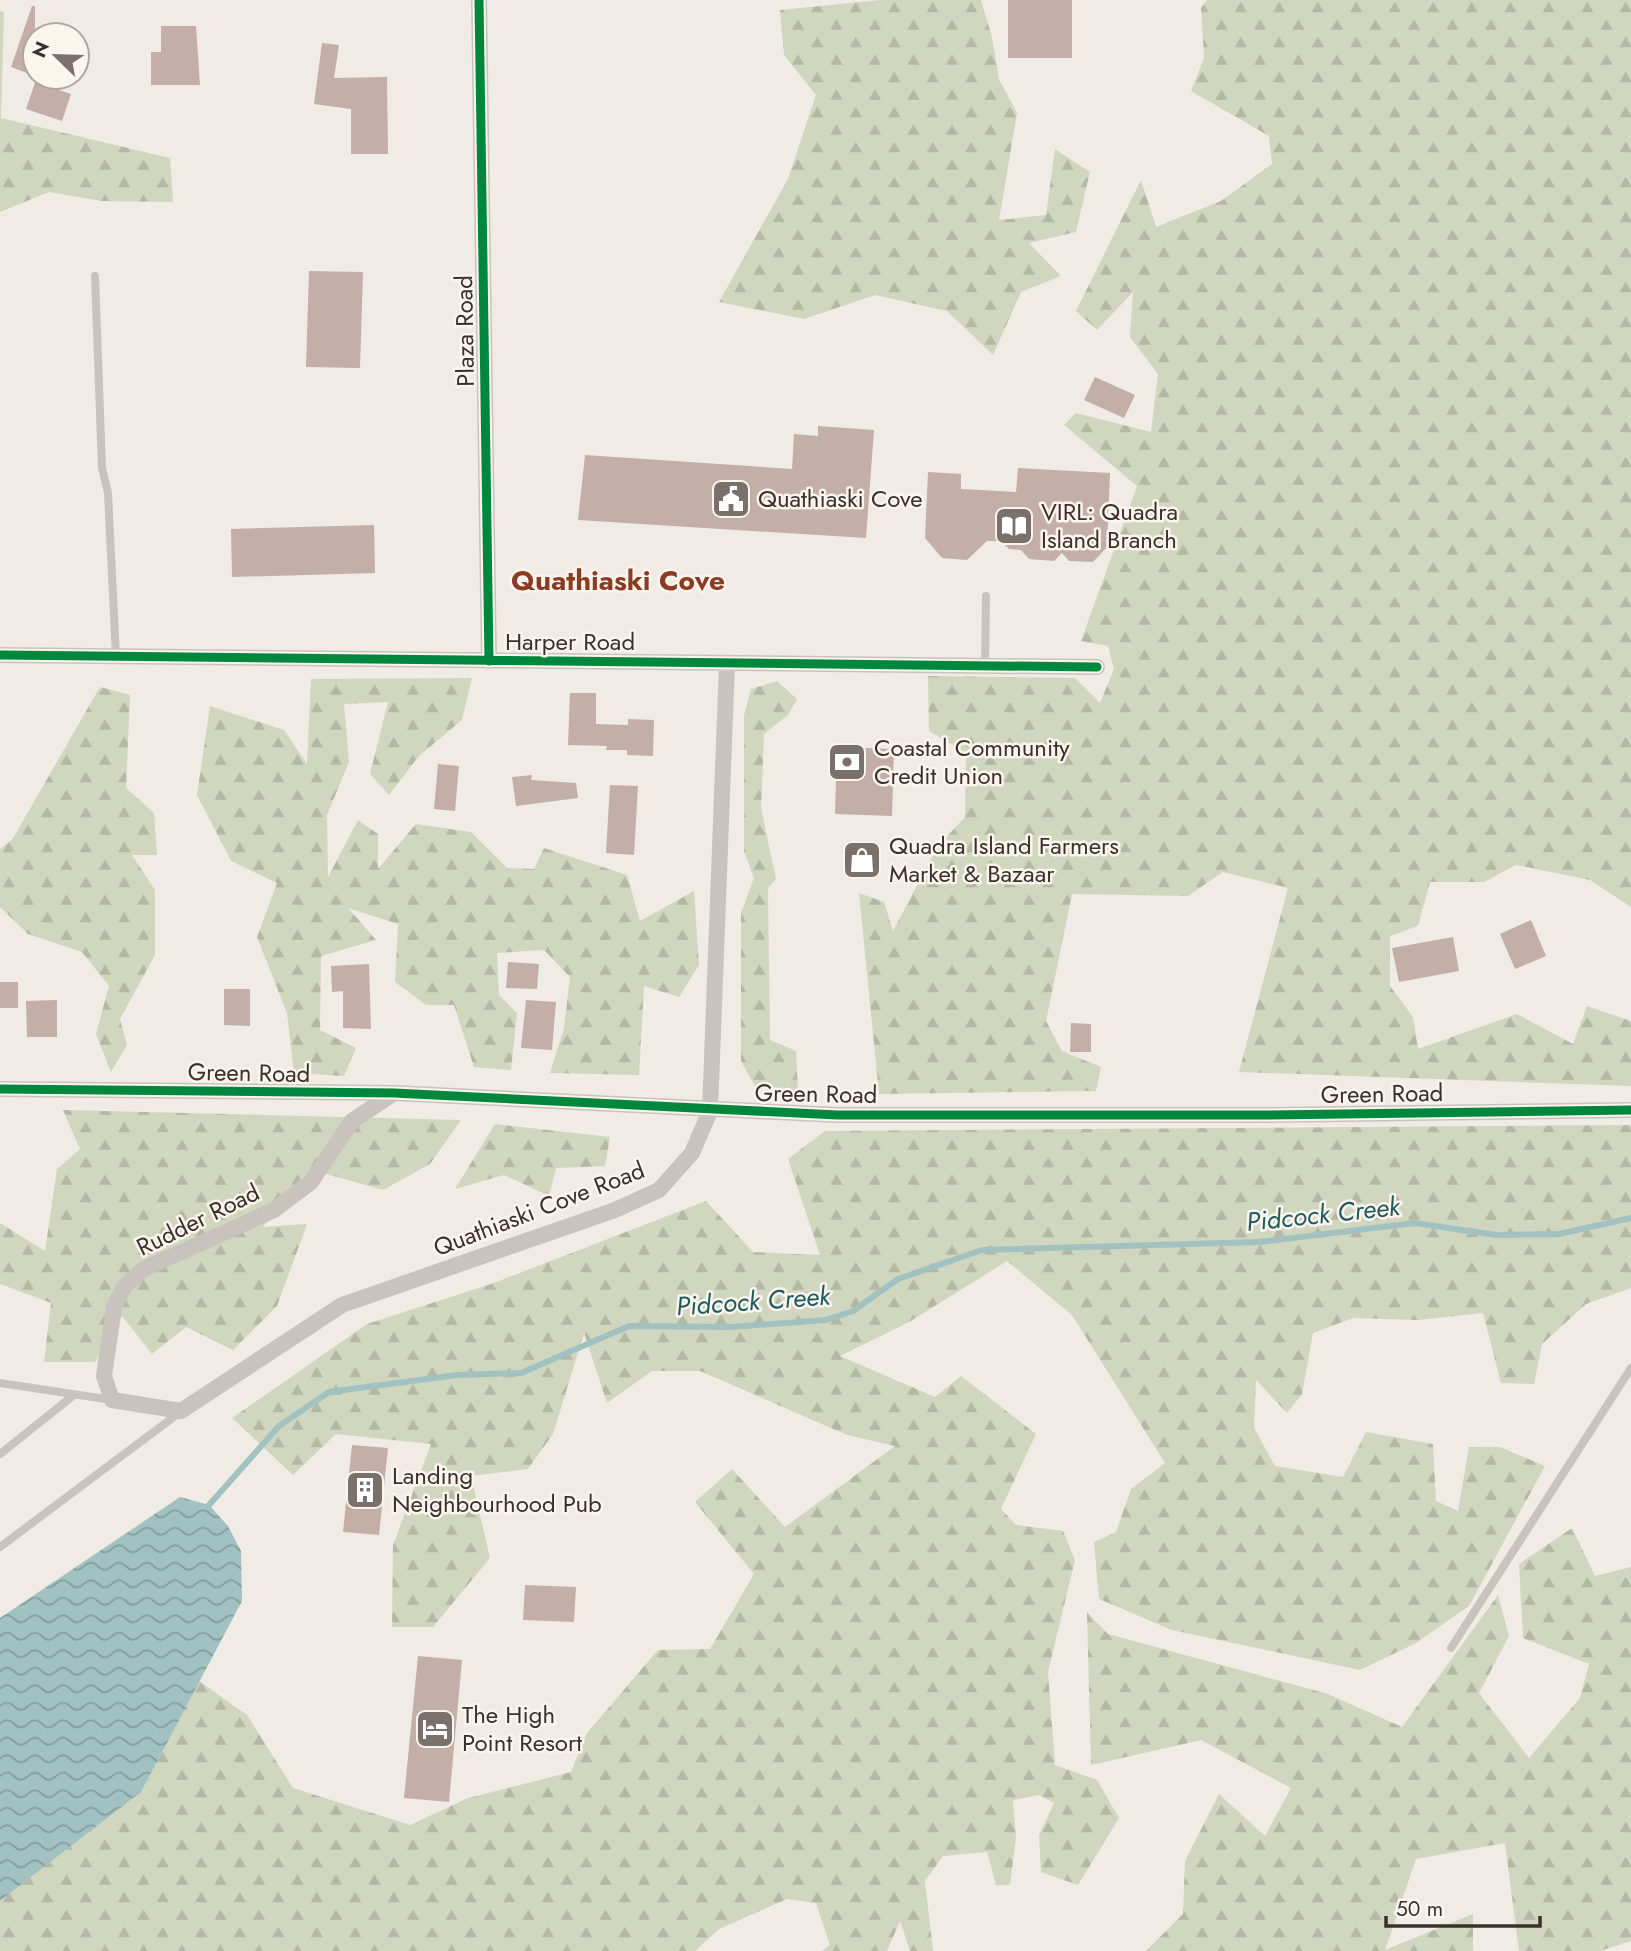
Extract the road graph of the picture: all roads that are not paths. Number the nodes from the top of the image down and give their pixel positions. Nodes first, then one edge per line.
1 (479, 0) edge
2 (95, 276) dead end
3 (986, 596) dead end
4 (0, 655) edge
5 (116, 656) junction
6 (489, 661) junction
7 (727, 663) junction
8 (985, 666) junction
9 (1097, 667) dead end
10 (0, 1089) edge
11 (394, 1093) junction
12 (1631, 1110) edge
13 (710, 1111) junction
14 (1631, 1368) edge
15 (0, 1382) edge
16 (74, 1395) junction
17 (112, 1400) junction
18 (181, 1411) junction
19 (0, 1454) edge
20 (0, 1547) edge
21 (1451, 1648) dead end

1 - 6 street, Plaza Road
2 - 5 lane
3 - 8 lane
4 - 5 street, Harper Road
5 - 6 street, Harper Road
6 - 7 street, Harper Road
7 - 8 street, Harper Road
7 - 13 street, Quathiaski Cove Road
8 - 9 street, Harper Road
10 - 11 street, Green Road
11 - 13 street, Green Road
11 - 17 street, Rudder Road
12 - 13 street, Green Road
13 - 18 street, Quathiaski Cove Road
14 - 21 lane
15 - 16 lane
16 - 17 lane
16 - 19 lane
17 - 18 street
18 - 20 lane

